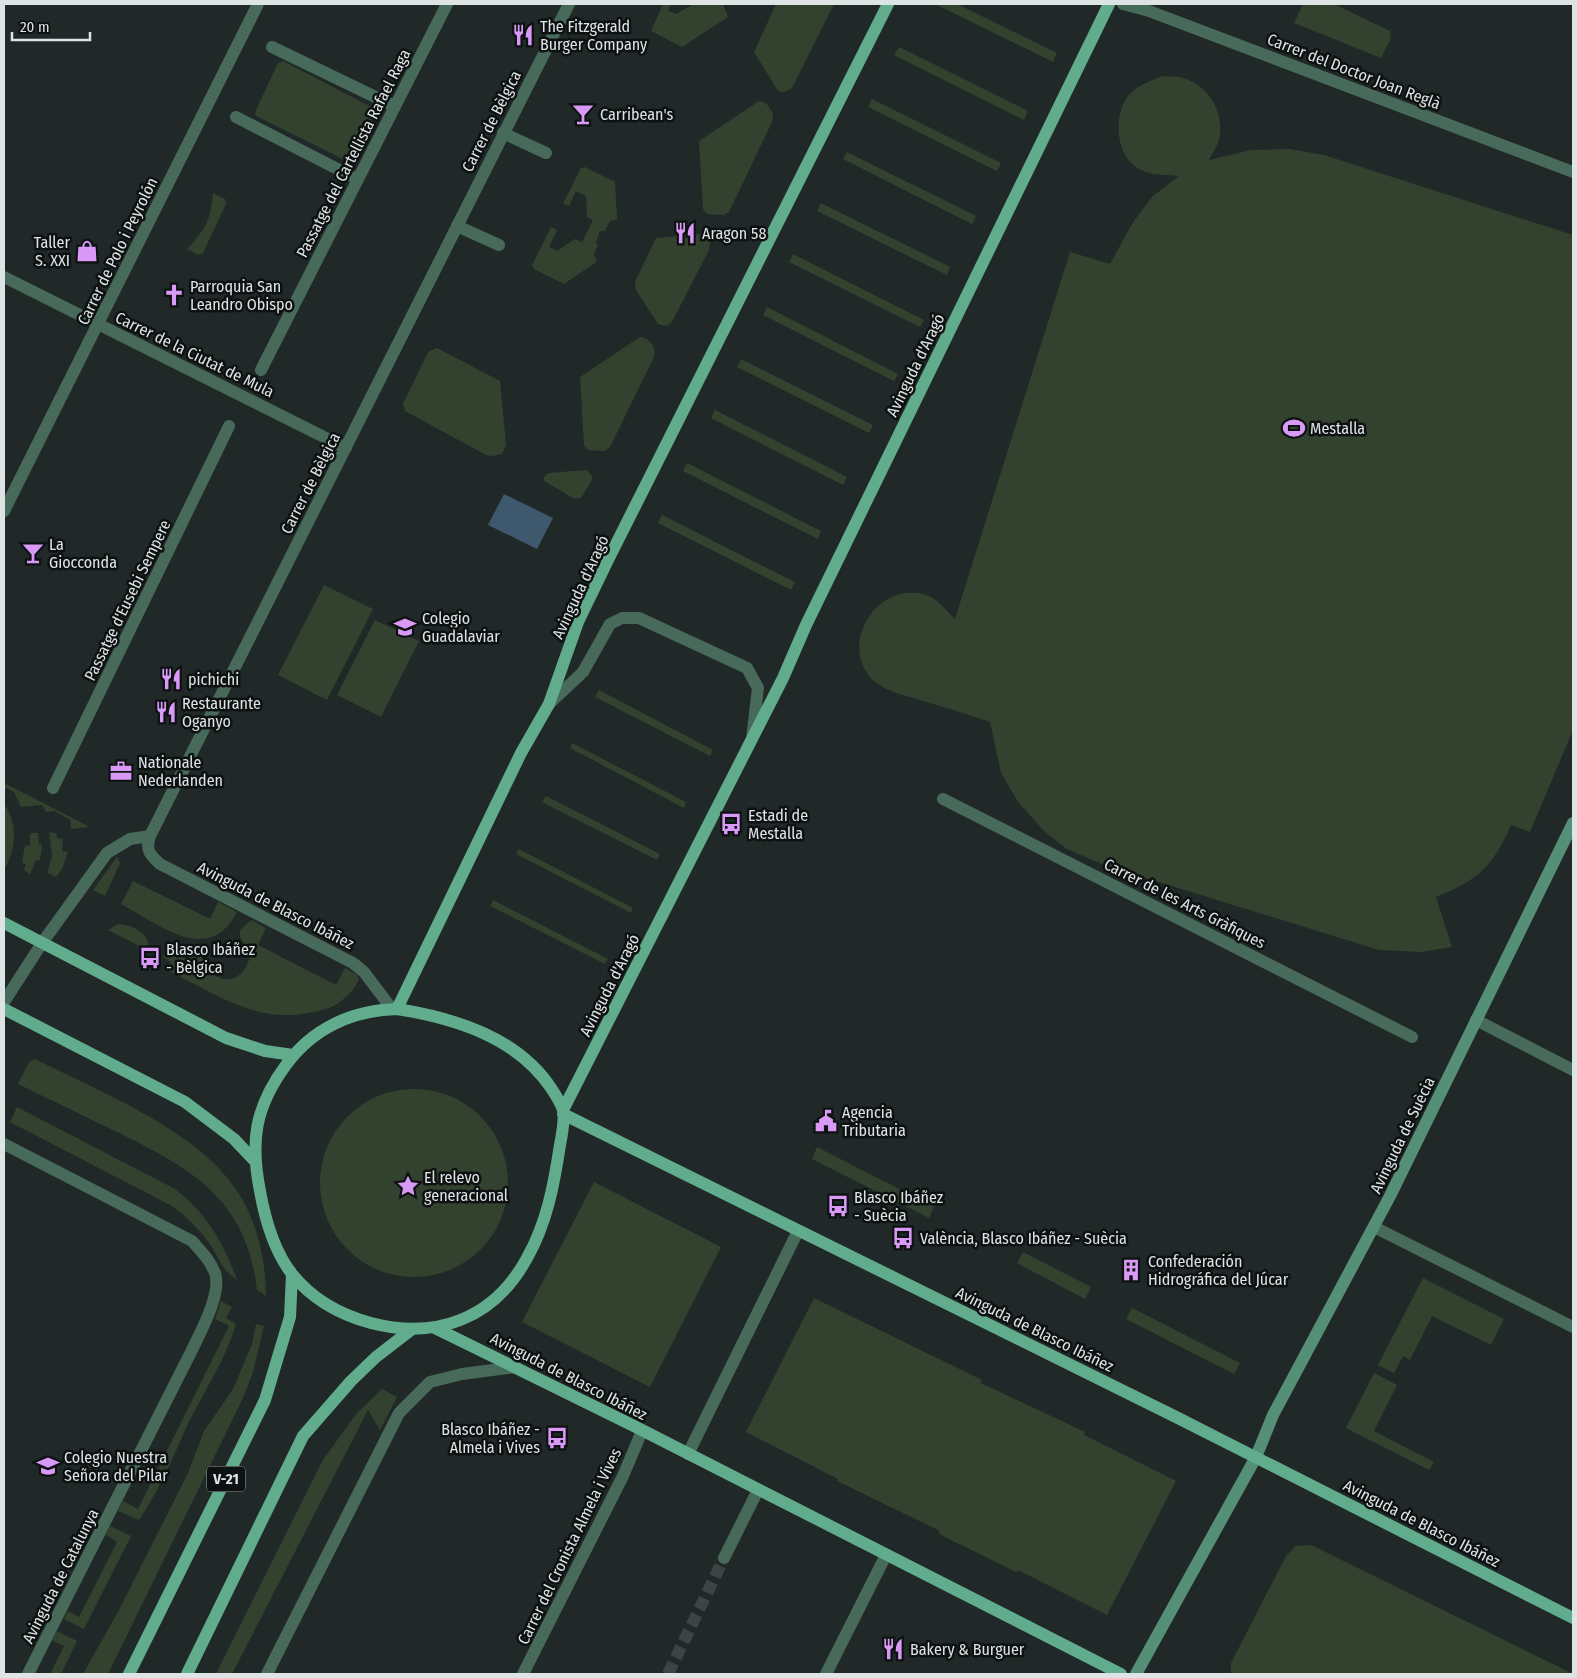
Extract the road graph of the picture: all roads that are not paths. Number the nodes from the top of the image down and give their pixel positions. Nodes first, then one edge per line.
1 (258, 4) edge
2 (447, 4) edge
3 (569, 4) edge
4 (888, 4) edge
5 (1109, 4) edge
6 (1123, 4) edge
7 (272, 47) dead end
8 (394, 106) junction
9 (236, 118) dead end
10 (503, 133) junction
11 (546, 153) dead end
12 (1573, 172) edge
13 (357, 179) junction
14 (457, 226) junction
15 (499, 245) dead end
16 (4, 277) edge
17 (98, 325) junction
18 (261, 370) dead end
19 (229, 426) dead end
20 (346, 448) junction
21 (4, 511) edge
22 (549, 704) junction
23 (751, 741) junction
24 (53, 788) dead end
25 (943, 798) dead end
26 (1573, 824) edge
27 (150, 836) junction
28 (4, 923) edge
29 (42, 943) junction
30 (4, 1002) edge
31 (394, 1009) junction
32 (4, 1010) edge
33 (1476, 1020) junction
34 (1412, 1037) dead end
35 (293, 1054) junction
36 (1573, 1070) edge
37 (563, 1112) junction
38 (4, 1144) edge
39 (254, 1160) junction
40 (1374, 1227) junction
41 (798, 1231) junction
42 (292, 1274) junction
43 (1573, 1327) edge
44 (435, 1328) junction
45 (411, 1330) junction
46 (516, 1367) junction
47 (642, 1431) junction
48 (688, 1454) junction
49 (1256, 1457) junction
50 (758, 1490) junction
51 (886, 1555) junction
52 (724, 1558) tunnel mouth
53 (1573, 1618) edge
54 (28, 1674) edge
55 (129, 1674) edge
56 (187, 1674) edge
57 (267, 1674) edge
58 (523, 1674) edge
59 (826, 1674) edge
60 (1121, 1674) edge
61 (1136, 1674) edge

1 - 17 street, Carrer de Polo i Peyrolón
2 - 8 street, Passatge del Cartellista Rafael Raga
3 - 10 street, Carrer de Bèlgica
4 - 22 main road, Avinguda d'Aragó
5 - 23 main road, Avinguda d'Aragó
6 - 12 street, Carrer del Doctor Joan Reglà
7 - 8 street
8 - 13 street, Passatge del Cartellista Rafael Raga
9 - 13 street
10 - 11 street
10 - 14 street, Carrer de Bèlgica
13 - 18 street, Passatge del Cartellista Rafael Raga
14 - 15 street
14 - 20 street, Carrer de Bèlgica
16 - 17 street, Carrer de la Ciutat de Mula
17 - 20 street, Carrer de la Ciutat de Mula
17 - 21 street, Carrer de Polo i Peyrolón
19 - 24 street, Passatge d'Eusebi Sempere
20 - 27 street, Carrer de Bèlgica
22 - 23 street, Avinguda d'Aragó
22 - 31 main road, Avinguda d'Aragó
23 - 37 main road, Avinguda d'Aragó
25 - 34 street, Carrer de les Arts Gràfiques
26 - 33 street, Avinguda de Suècia
27 - 29 street
27 - 31 street, Avinguda de Blasco Ibáñez
28 - 29 main road
29 - 30 street
29 - 35 main road
31 - 35 main road
31 - 37 main road
32 - 39 main road
33 - 36 street
33 - 40 street, Avinguda de Suècia
35 - 39 main road
37 - 41 main road, Avinguda de Blasco Ibáñez
37 - 44 main road
38 - 54 street, Avinguda de Catalunya
39 - 42 main road
40 - 43 street
40 - 49 street, Avinguda de Suècia
41 - 48 street
41 - 49 main road, Avinguda de Blasco Ibáñez
42 - 45 main road
42 - 55 main road, V-21
44 - 45 main road
44 - 46 main road, Avinguda de Blasco Ibáñez
45 - 56 main road
46 - 47 main road, Avinguda de Blasco Ibáñez
46 - 57 street
47 - 48 main road, Avinguda de Blasco Ibáñez
47 - 58 street, Carrer del Cronista Almela i Vives
48 - 50 main road, Avinguda de Blasco Ibáñez
49 - 53 main road, Avinguda de Blasco Ibáñez
49 - 61 street
50 - 51 main road, Avinguda de Blasco Ibáñez
50 - 52 street
51 - 59 street
51 - 60 main road, Avinguda de Blasco Ibáñez

